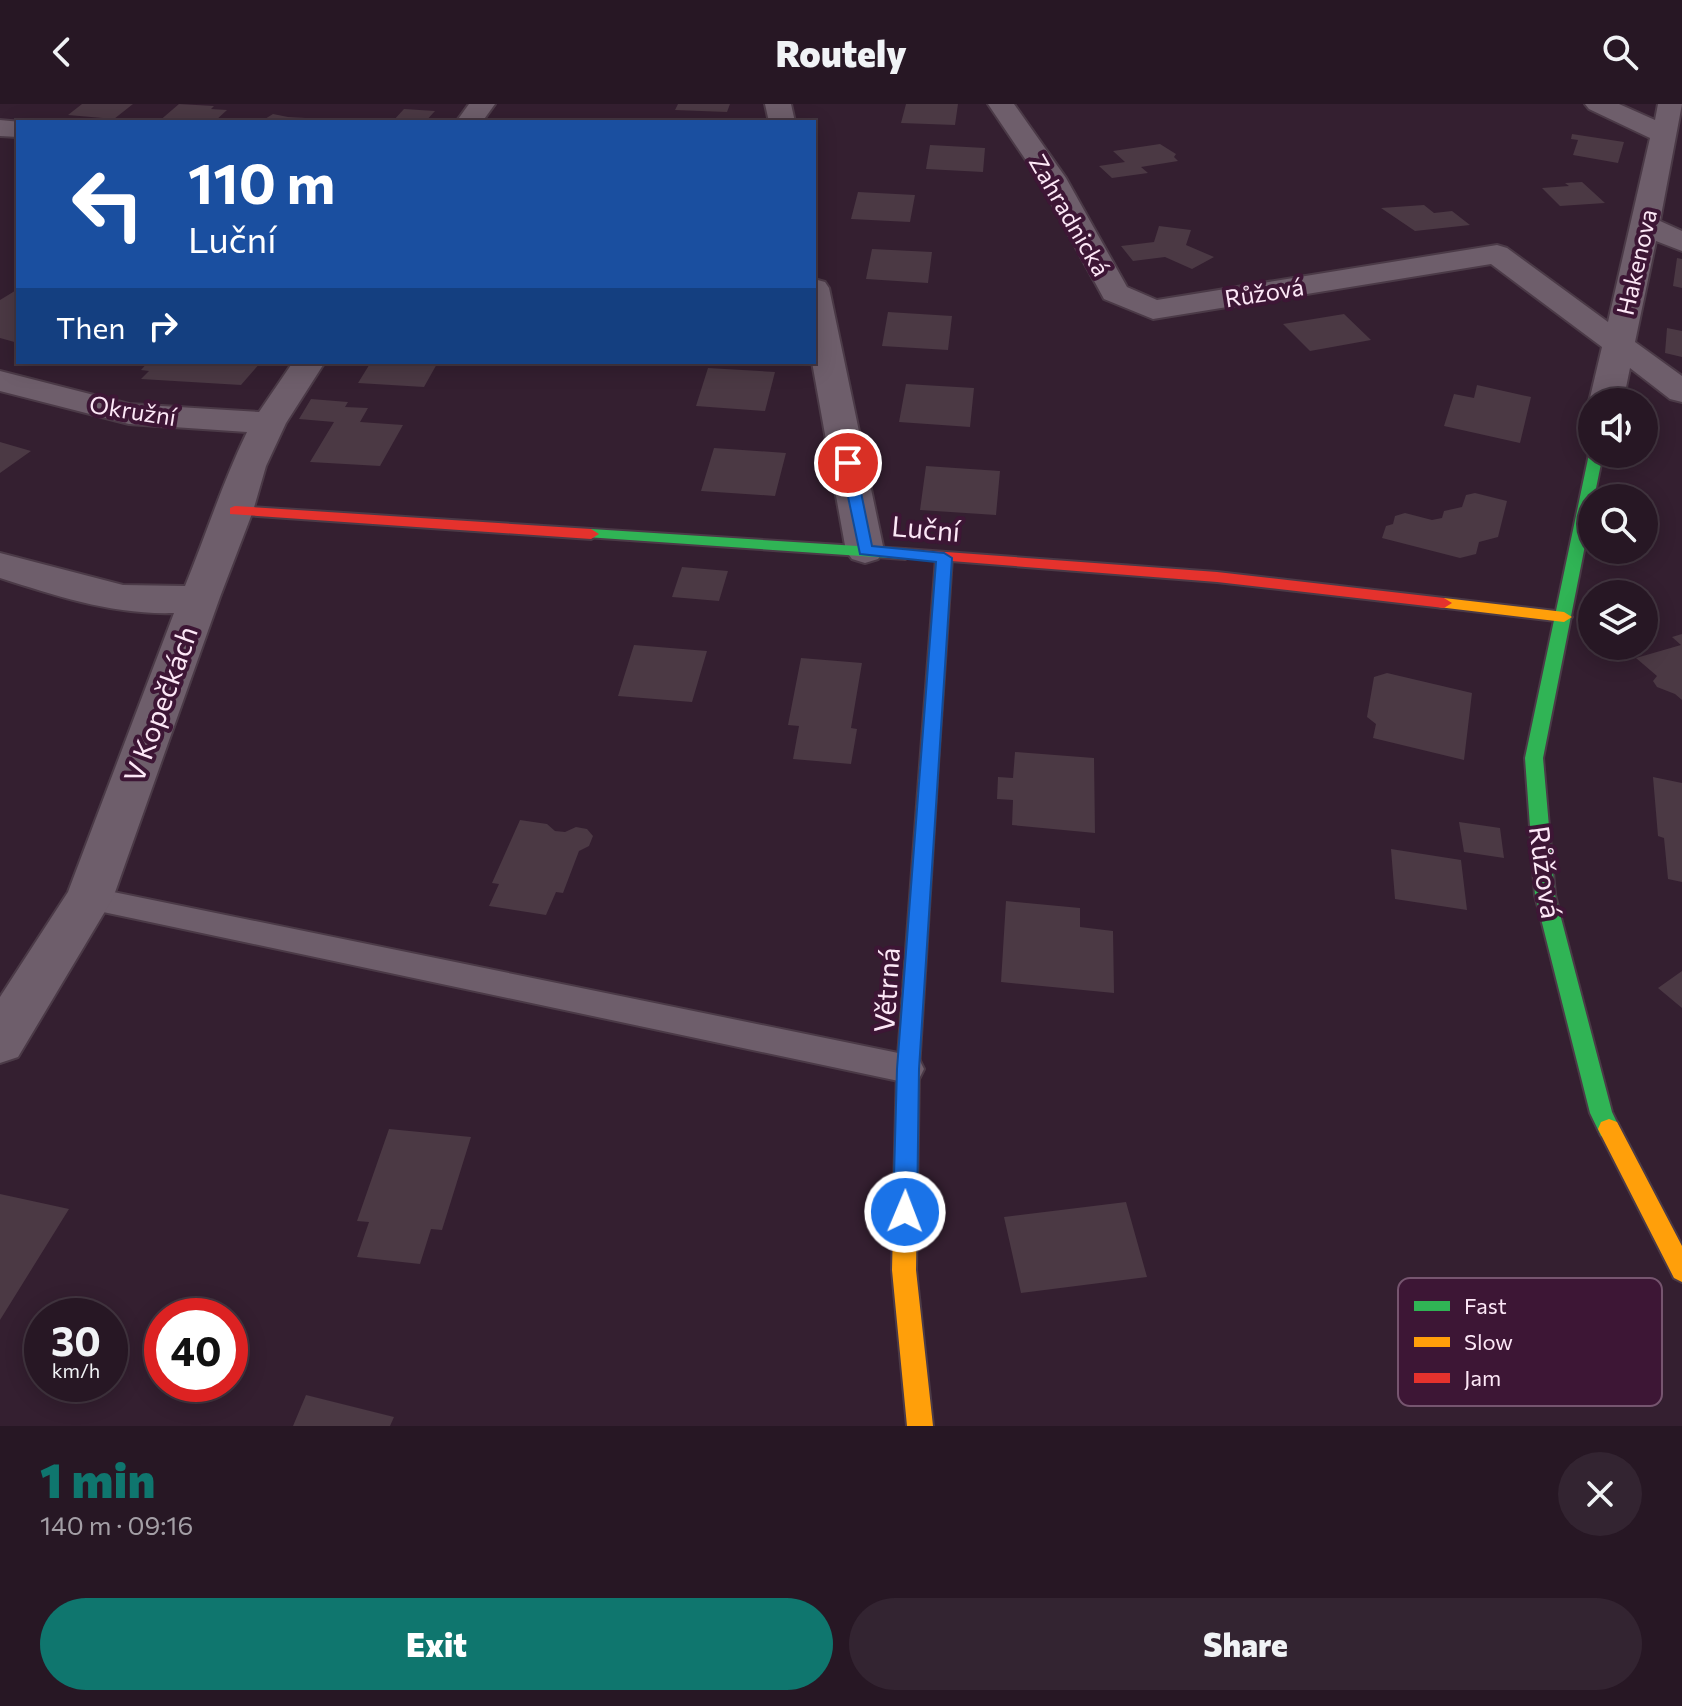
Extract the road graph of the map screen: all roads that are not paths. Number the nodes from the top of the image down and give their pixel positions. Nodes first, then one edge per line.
1 (1001, 104) edge
2 (1598, 104) edge
3 (1672, 119) edge
4 (1644, 224) junction
5 (1682, 242) edge
6 (816, 298) edge
7 (1153, 310) joint
8 (1618, 341) junction
9 (308, 364) edge
10 (0, 381) edge
11 (1609, 388) edge
12 (1682, 392) edge
13 (269, 423) junction
14 (1593, 468) edge
15 (235, 511) junction
16 (865, 551) junction
17 (944, 558) junction
18 (0, 565) edge
19 (200, 597) junction
20 (1564, 617) junction
21 (89, 898) junction
22 (0, 1041) edge
23 (908, 1069) junction
24 (1682, 1270) edge
25 (920, 1426) edge

1 - 7 street, Zahradnická
2 - 3 street
3 - 4 street, Hakenova
4 - 5 street
4 - 8 street, Hakenova
6 - 16 street
7 - 8 street, Růžová
8 - 11 street
8 - 12 street, Hakenova
9 - 13 street, V Kopečkách
10 - 13 street, Okružní
13 - 15 street, V Kopečkách
14 - 20 street, Růžová
15 - 16 street, Luční
15 - 19 street, V Kopečkách
16 - 17 street, Luční
17 - 20 street, Luční
17 - 23 street, Větrná
18 - 19 street
19 - 21 street, V Kopečkách
20 - 24 street, Růžová
21 - 22 street, V Kopečkách
21 - 23 lane
23 - 25 street, Větrná

